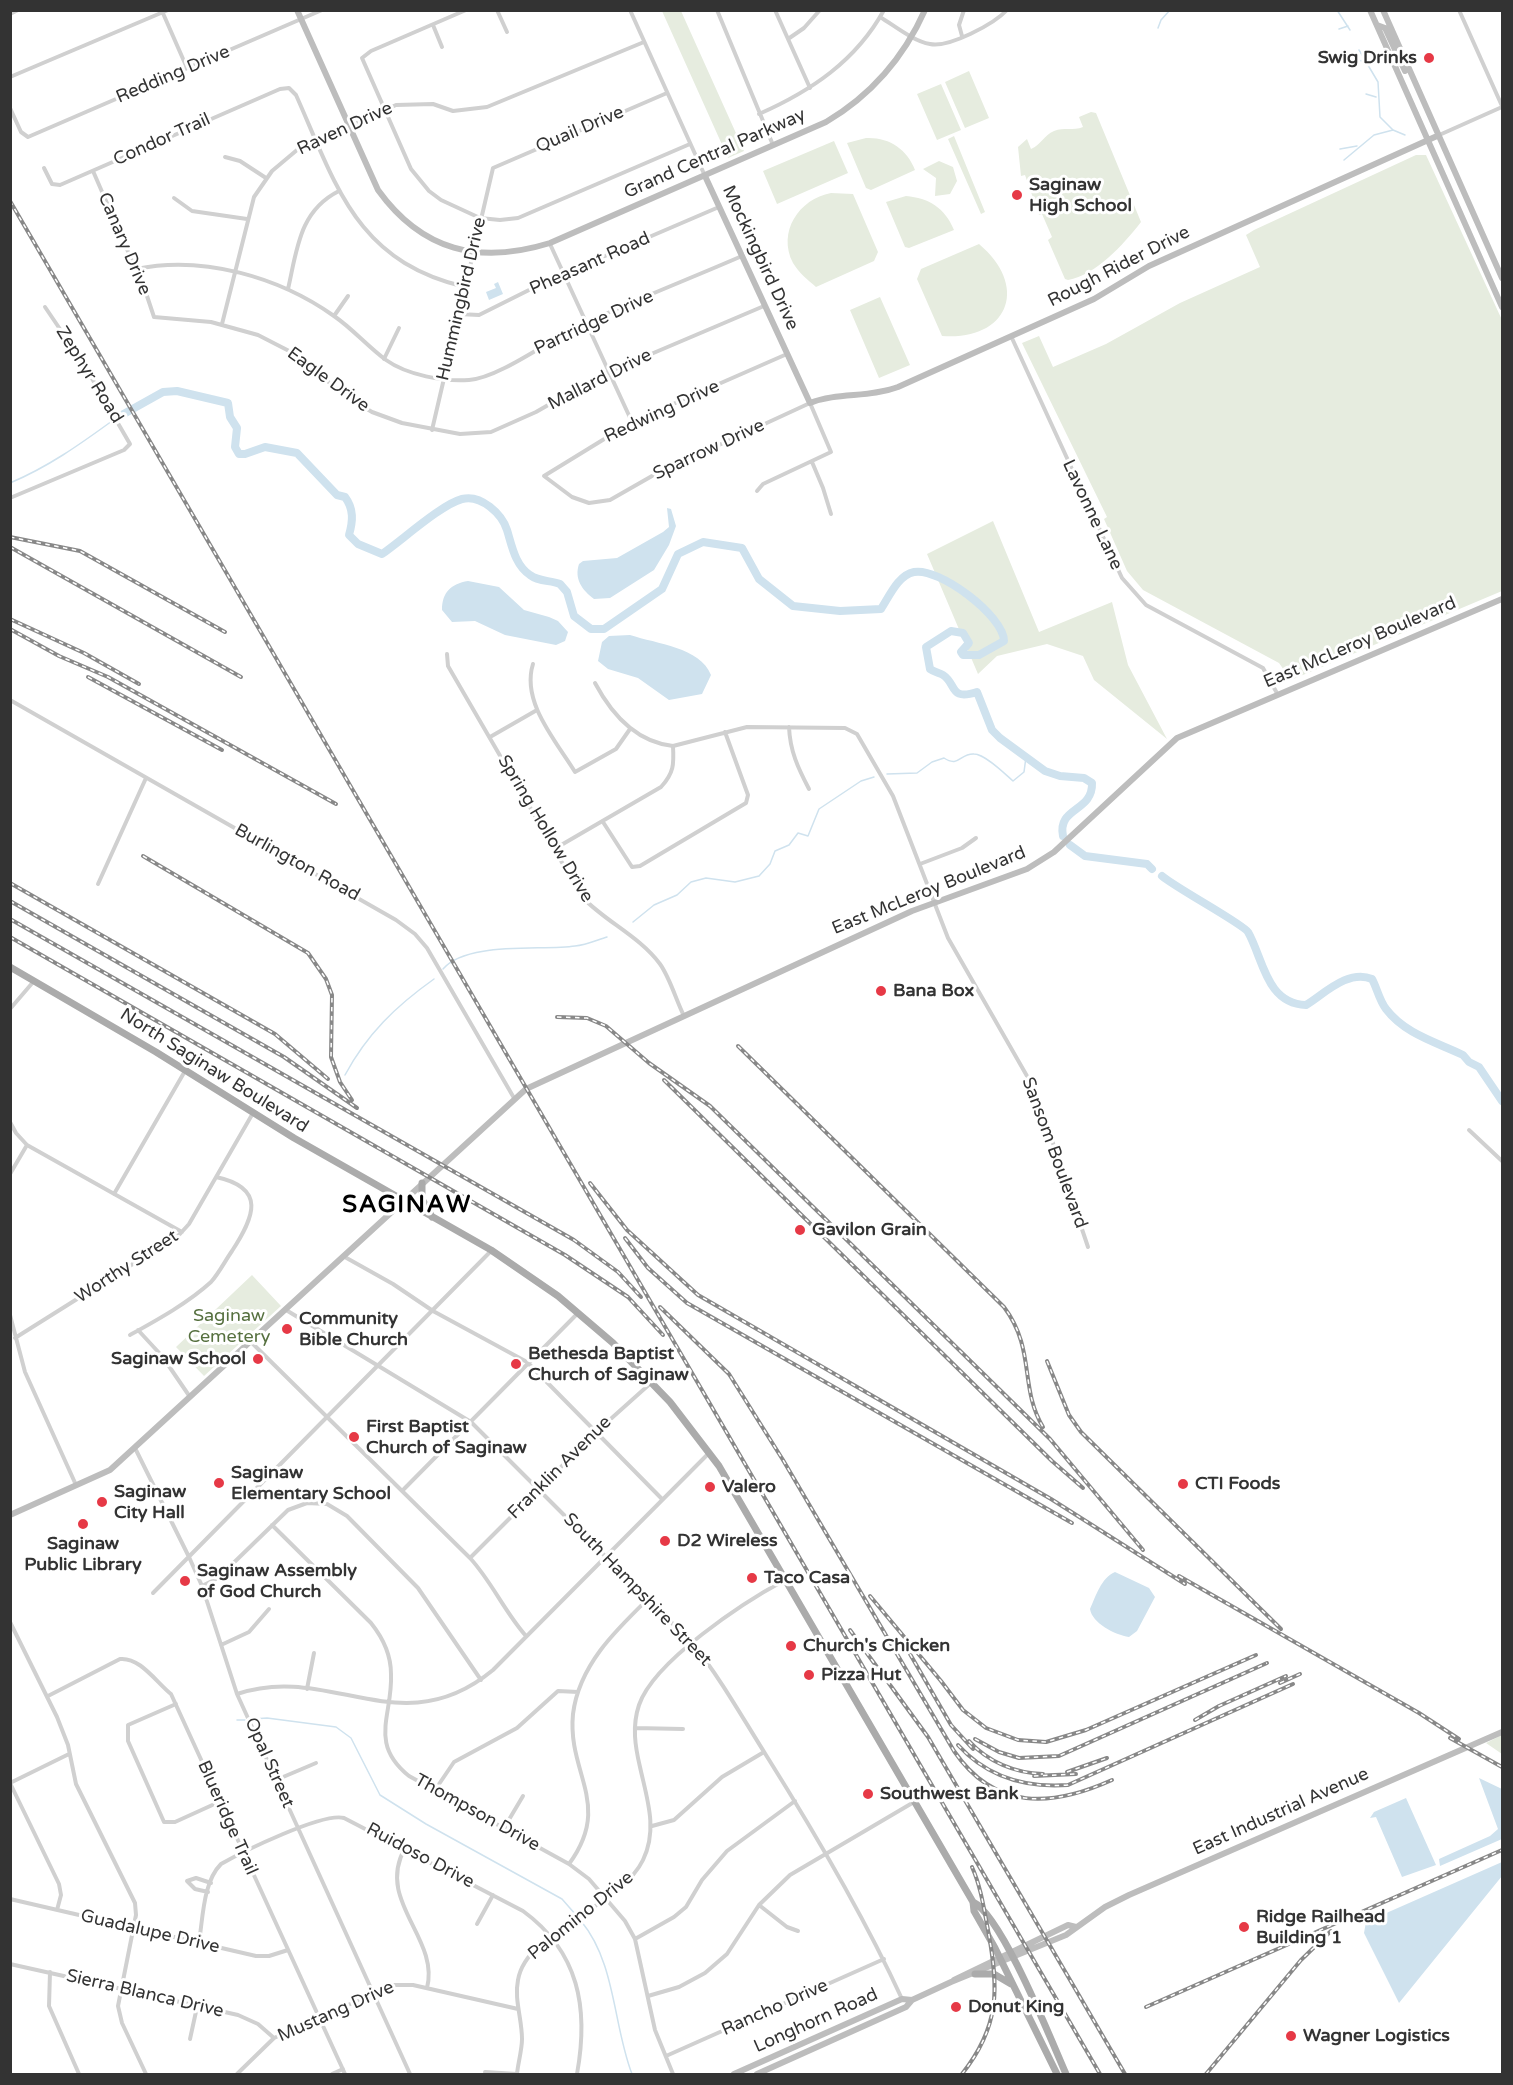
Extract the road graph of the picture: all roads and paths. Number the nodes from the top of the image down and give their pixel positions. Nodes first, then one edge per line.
1 (18, 10) edge
2 (168, 10) edge
3 (297, 10) edge
4 (322, 10) edge
5 (466, 10) edge
6 (497, 10) edge
7 (630, 10) edge
8 (717, 10) edge
9 (775, 10) edge
10 (820, 10) edge
11 (884, 10) edge
12 (925, 10) edge
13 (964, 10) edge
14 (1007, 10) edge
15 (1370, 10) edge
16 (1383, 10) edge
17 (1460, 10) edge
18 (162, 12) edge
19 (10, 14) edge
20 (880, 17) junction
21 (301, 20) junction
22 (1377, 25) junction
23 (433, 26) junction
24 (507, 32) dead end
25 (912, 36) junction
26 (962, 36) junction
27 (788, 39) junction
28 (644, 42) junction
29 (442, 47) dead end
30 (187, 68) junction
31 (1411, 76) junction
32 (10, 77) edge
33 (810, 88) junction
34 (667, 93) junction
35 (1503, 107) edge
36 (10, 108) edge
37 (383, 109) junction
38 (759, 114) junction
39 (348, 125) junction
40 (1437, 136) junction
41 (316, 140) junction
42 (1428, 140) junction
43 (690, 144) junction
44 (774, 146) junction
45 (225, 157) dead end
46 (44, 168) dead end
47 (493, 168) joint
48 (93, 171) junction
49 (705, 176) junction
50 (266, 178) junction
51 (339, 191) junction
52 (174, 198) dead end
53 (720, 207) junction
54 (480, 218) junction
55 (248, 219) junction
56 (550, 243) junction
57 (472, 252) junction
58 (742, 256) junction
59 (136, 269) junction
60 (234, 272) junction
61 (564, 274) junction
62 (1503, 278) edge
63 (465, 287) junction
64 (288, 289) junction
65 (348, 296) dead end
66 (764, 306) junction
67 (45, 307) dead end
68 (1503, 307) edge
69 (459, 314) junction
70 (334, 316) junction
71 (154, 317) joint
72 (588, 322) junction
73 (222, 324) junction
74 (399, 328) dead end
75 (1011, 336) junction
76 (788, 354) junction
77 (384, 359) junction
78 (609, 372) junction
79 (444, 379) junction
80 (810, 403) junction
81 (632, 422) junction
82 (432, 430) junction
83 (812, 462) junction
84 (757, 491) dead end
85 (10, 498) edge
86 (610, 500) joint
87 (831, 514) dead end
88 (1503, 599) edge
89 (447, 654) dead end
90 (533, 664) dead end
91 (595, 683) dead end
92 (1278, 695) junction
93 (10, 700) edge
94 (537, 710) junction
95 (789, 727) junction
96 (630, 729) junction
97 (725, 732) junction
98 (490, 737) junction
99 (673, 746) junction
100 (146, 778) junction
101 (809, 789) dead end
102 (603, 822) junction
103 (976, 838) dead end
104 (556, 848) junction
105 (920, 864) junction
106 (98, 884) dead end
107 (934, 902) junction
108 (10, 967) edge
109 (35, 981) junction
110 (10, 1010) edge
111 (684, 1016) junction
112 (186, 1071) junction
113 (514, 1098) junction
114 (253, 1113) junction
115 (10, 1122) edge
116 (1469, 1130) dead end
117 (27, 1145) junction
118 (1503, 1161) edge
119 (10, 1174) edge
120 (216, 1177) junction
121 (422, 1183) junction
122 (114, 1194) junction
123 (402, 1200) junction
124 (432, 1217) junction
125 (182, 1232) junction
126 (1088, 1247) dead end
127 (492, 1251) junction
128 (342, 1256) junction
129 (285, 1310) junction
130 (433, 1311) junction
131 (578, 1312) junction
132 (10, 1315) edge
133 (138, 1330) junction
134 (130, 1335) dead end
135 (15, 1338) junction
136 (251, 1342) junction
137 (527, 1362) junction
138 (378, 1367) junction
139 (652, 1382) junction
140 (191, 1397) junction
141 (327, 1417) junction
142 (471, 1422) junction
143 (595, 1433) junction
144 (135, 1448) junction
145 (710, 1453) junction
146 (76, 1486) junction
147 (404, 1489) junction
148 (539, 1489) junction
149 (662, 1499) junction
150 (10, 1515) edge
151 (272, 1526) junction
152 (606, 1555) junction
153 (189, 1557) junction
154 (470, 1558) junction
155 (785, 1580) junction
156 (202, 1586) junction
157 (153, 1593) dead end
158 (649, 1598) junction
159 (269, 1609) dead end
160 (10, 1622) edge
161 (526, 1636) junction
162 (693, 1644) junction
163 (221, 1645) junction
164 (314, 1653) dead end
165 (481, 1680) junction
166 (307, 1689) junction
167 (578, 1692) junction
168 (237, 1694) junction
169 (48, 1696) junction
170 (388, 1703) junction
171 (176, 1704) junction
172 (634, 1728) junction
173 (683, 1729) dead end
174 (1503, 1732) edge
175 (764, 1752) junction
176 (69, 1754) junction
177 (316, 1763) dead end
178 (276, 1780) junction
179 (10, 1783) edge
180 (435, 1790) junction
181 (524, 1796) dead end
182 (795, 1801) junction
183 (220, 1802) junction
184 (915, 1802) junction
185 (652, 1826) junction
186 (298, 1828) junction
187 (504, 1828) junction
188 (405, 1848) junction
189 (242, 1853) junction
190 (826, 1855) junction
191 (569, 1864) junction
192 (211, 1883) junction
193 (208, 1892) junction
194 (493, 1895) junction
195 (10, 1899) edge
196 (605, 1899) junction
197 (973, 1902) junction
198 (759, 1905) junction
199 (57, 1910) junction
200 (477, 1924) dead end
201 (133, 1928) junction
202 (798, 1930) dead end
203 (552, 1936) junction
204 (635, 1939) junction
205 (199, 1942) junction
206 (288, 1950) junction
207 (1010, 1955) junction
208 (884, 1959) junction
209 (1000, 1960) junction
210 (10, 1964) edge
211 (50, 1972) junction
212 (975, 1974) junction
213 (951, 1982) junction
214 (120, 1988) junction
215 (427, 1988) junction
216 (1016, 1989) junction
217 (374, 1994) junction
218 (648, 1996) junction
219 (902, 1999) junction
220 (912, 2000) junction
221 (197, 2007) junction
222 (518, 2009) junction
223 (319, 2017) junction
224 (855, 2021) junction
225 (858, 2029) junction
226 (274, 2038) junction
227 (190, 2039) dead end
228 (666, 2056) junction
229 (343, 2069) junction
230 (485, 2072) dead end
231 (79, 2074) edge
232 (146, 2074) edge
233 (237, 2074) edge
234 (332, 2074) edge
235 (345, 2074) edge
236 (410, 2074) edge
237 (517, 2074) edge
238 (577, 2074) edge
239 (673, 2074) edge
240 (734, 2074) edge
241 (757, 2074) edge
242 (1057, 2074) edge
243 (1066, 2074) edge

1 - 19 street
2 - 18 street
3 - 21 main road, Grand Central Parkway
4 - 21 street, Redding Drive
5 - 23 street
6 - 24 street
7 - 28 street, Mockingbird Drive
8 - 38 street
9 - 27 street
10 - 27 street
11 - 20 street
12 - 25 main road, Grand Central Parkway
13 - 26 street
14 - 26 street
15 - 22 main road
16 - 31 main road
17 - 35 street
18 - 30 street
18 - 32 street
20 - 25 street
20 - 33 street
21 - 30 street, Redding Drive
21 - 39 main road, Grand Central Parkway
22 - 31 main road
22 - 42 main road
23 - 29 street
23 - 37 street
25 - 26 street
25 - 44 main road, Grand Central Parkway
27 - 33 street
28 - 34 street, Mockingbird Drive
28 - 37 street, Raven Drive
30 - 36 street, Redding Drive
31 - 40 main road
33 - 38 street
34 - 43 street, Mockingbird Drive
34 - 47 street, Quail Drive
35 - 40 street
37 - 39 street, Raven Drive
37 - 54 street
38 - 44 street
39 - 41 street, Raven Drive
39 - 57 main road, Grand Central Parkway
40 - 42 main road, Rough Rider Drive
40 - 62 main road
41 - 48 street, Condor Trail
41 - 50 street, Raven Drive
41 - 51 street
42 - 68 main road
42 - 75 main road, Rough Rider Drive
43 - 49 street, Mockingbird Drive
43 - 54 street
44 - 49 main road, Grand Central Parkway
45 - 50 street
46 - 48 street, Condor Trail
47 - 54 street, Hummingbird Drive
48 - 59 street, Canary Drive
49 - 53 main road, Mockingbird Drive
49 - 56 main road, Grand Central Parkway
50 - 55 street, Raven Drive
51 - 63 street
51 - 64 street
52 - 55 street
53 - 58 main road, Mockingbird Drive
53 - 61 street, Pheasant Road
54 - 57 street, Hummingbird Drive
55 - 60 street, Raven Drive
56 - 57 main road, Grand Central Parkway
56 - 61 street
57 - 63 street, Hummingbird Drive
58 - 66 main road, Mockingbird Drive
58 - 72 street, Partridge Drive
59 - 60 street, Partridge Drive
59 - 71 street, Canary Drive
60 - 64 street, Partridge Drive
60 - 73 street, Raven Drive
61 - 69 street, Pheasant Road
61 - 72 street
63 - 69 street, Hummingbird Drive
64 - 70 street, Partridge Drive
65 - 70 street
66 - 76 main road, Mockingbird Drive
66 - 78 street, Mallard Drive
67 - 85 street, Zephyr Road
69 - 79 street, Hummingbird Drive
70 - 77 street, Partridge Drive
71 - 73 street, Eagle Drive
72 - 78 street
72 - 79 street, Partridge Drive
73 - 82 street, Eagle Drive
74 - 77 street
75 - 80 main road, Rough Rider Drive
75 - 92 street, Lavonne Lane
76 - 80 main road, Mockingbird Drive
76 - 81 street, Redwing Drive
77 - 79 street, Partridge Drive
78 - 81 street
78 - 82 street, Mallard Drive
79 - 82 street, Hummingbird Drive
80 - 83 street, Mockingbird Drive
80 - 86 street, Sparrow Drive
81 - 86 street, Redwing Drive
83 - 84 street
83 - 87 street
88 - 92 main road, East McLeroy Boulevard
89 - 98 street, Spring Hollow Drive
90 - 94 street
91 - 96 street
92 - 107 main road, East McLeroy Boulevard
93 - 100 street, Burlington Road
94 - 96 street
94 - 98 street
95 - 97 street, Sansom Boulevard
95 - 101 street
95 - 105 street, Sansom Boulevard
96 - 99 street
97 - 99 street, Sansom Boulevard
97 - 102 street
98 - 104 street, Spring Hollow Drive
99 - 102 street
100 - 106 street
100 - 113 street, Burlington Road
102 - 104 street
103 - 105 street
104 - 111 street, Spring Hollow Drive
105 - 107 street, Sansom Boulevard
107 - 111 main road, East McLeroy Boulevard
107 - 126 street, Sansom Boulevard
108 - 109 main road, North Saginaw Boulevard
109 - 110 street
109 - 112 main road, North Saginaw Boulevard
111 - 113 main road, East McLeroy Boulevard
112 - 114 main road, North Saginaw Boulevard
112 - 122 street
113 - 121 main road, East McLeroy Boulevard
114 - 120 street, Worthy Street
114 - 123 main road, North Saginaw Boulevard
115 - 117 street
116 - 118 street
117 - 119 street
117 - 122 street
120 - 125 street, Worthy Street
120 - 133 street
121 - 123 main road, East McLeroy Boulevard
121 - 124 main road
122 - 125 street
123 - 124 main road, North Saginaw Boulevard
123 - 128 main road, East McLeroy Boulevard
124 - 127 main road, North Saginaw Boulevard
125 - 135 street, Worthy Street
127 - 130 street
127 - 131 main road, North Saginaw Boulevard
128 - 129 main road, East McLeroy Boulevard
128 - 130 street
129 - 136 main road, East McLeroy Boulevard
129 - 138 street, South Hampshire Street
130 - 137 street
130 - 138 street
131 - 137 street
131 - 139 main road, North Saginaw Boulevard
132 - 135 street
133 - 134 street
133 - 140 street
135 - 146 street
136 - 140 main road, East McLeroy Boulevard
136 - 141 street
137 - 142 street
137 - 143 street
138 - 141 street
138 - 142 street, South Hampshire Street
139 - 143 street, Franklin Avenue
139 - 145 main road, North Saginaw Boulevard
140 - 144 main road, East McLeroy Boulevard
141 - 147 street
141 - 153 street
142 - 147 street
142 - 148 street, South Hampshire Street
143 - 148 street, Franklin Avenue
143 - 149 street
144 - 146 main road, East McLeroy Boulevard
144 - 153 street, Opal Street
145 - 149 street
145 - 155 main road, North Saginaw Boulevard
146 - 150 main road, East McLeroy Boulevard
147 - 154 street
148 - 152 street, South Hampshire Street
148 - 154 street, Franklin Avenue
149 - 152 street
151 - 156 street
151 - 165 street
151 - 170 street, Thompson Drive
152 - 158 street, South Hampshire Street
152 - 161 street
153 - 156 street, Opal Street
153 - 157 street
154 - 161 street
155 - 162 street, Palomino Drive
155 - 184 main road, North Saginaw Boulevard
156 - 163 street, Opal Street
158 - 162 street, South Hampshire Street
158 - 167 street
159 - 163 street
160 - 169 street
161 - 165 street
162 - 172 street, Palomino Drive
162 - 175 street, South Hampshire Street
163 - 168 street, Opal Street
164 - 166 street
165 - 170 street
166 - 168 street
166 - 170 street
167 - 180 street
167 - 191 street
168 - 178 street, Opal Street
169 - 171 street, Blueridge Trail
169 - 176 street
170 - 180 street, Thompson Drive
171 - 183 street, Blueridge Trail
171 - 183 street
172 - 173 street
172 - 185 street, Palomino Drive
174 - 207 main road, East Industrial Avenue
175 - 182 street, South Hampshire Street
175 - 185 street
176 - 179 street
176 - 201 street
177 - 178 street
178 - 186 street, Opal Street
179 - 199 street
180 - 187 street, Thompson Drive
181 - 187 street
182 - 190 street, South Hampshire Street
182 - 204 street
183 - 189 street, Blueridge Trail
184 - 190 street
184 - 197 main road, North Saginaw Boulevard
185 - 196 street, Palomino Drive
186 - 188 street, Ruidoso Drive
186 - 189 street, Ruidoso Drive
186 - 217 street, Opal Street
187 - 191 street, Thompson Drive
188 - 194 street, Ruidoso Drive
188 - 215 street
189 - 192 street, Ruidoso Drive
189 - 206 street, Blueridge Trail
190 - 198 street
190 - 208 street, South Hampshire Street
191 - 196 street, Thompson Drive
192 - 193 street, Ruidoso Drive
192 - 193 street
193 - 205 street, Ruidoso Drive
194 - 200 street
194 - 203 street, Ruidoso Drive
195 - 199 street, Guadalupe Drive
196 - 203 street, Palomino Drive
196 - 204 street, Thompson Drive
197 - 207 main road
197 - 209 main road
198 - 202 street
198 - 218 street
199 - 201 street, Guadalupe Drive
201 - 205 street, Guadalupe Drive
201 - 214 street
203 - 222 street, Palomino Drive
203 - 238 street, Ruidoso Drive
204 - 218 street, Thompson Drive
205 - 206 street, Guadalupe Drive
206 - 223 street, Blueridge Trail
207 - 209 main road, East Industrial Avenue
207 - 243 main road
208 - 219 street, South Hampshire Street
208 - 228 street, Rancho Drive
209 - 212 main road, Longhorn Road
209 - 213 main road, Longhorn Road
209 - 216 main road
210 - 211 street, Sierra Blanca Drive
211 - 214 street, Sierra Blanca Drive
211 - 231 street
212 - 213 main road, Longhorn Road
212 - 216 main road
213 - 220 main road, Longhorn Road
214 - 221 street, Sierra Blanca Drive
214 - 232 street
215 - 217 street, Mustang Drive
215 - 222 street, Mustang Drive
216 - 242 main road
217 - 223 street, Mustang Drive
217 - 236 street, Opal Street
218 - 228 street, Thompson Drive
219 - 220 main road, Longhorn Road
219 - 224 main road, Longhorn Road
220 - 225 main road, Longhorn Road
221 - 226 street, Sierra Blanca Drive
221 - 227 street
222 - 237 street, Palomino Drive
223 - 226 street, Mustang Drive
223 - 229 street, Blueridge Trail
224 - 225 main road
224 - 240 main road, Longhorn Road
225 - 241 main road, Longhorn Road
226 - 233 street, Mustang Drive
228 - 239 street, Thompson Drive
229 - 234 street
229 - 235 street, Blueridge Trail
230 - 237 street

